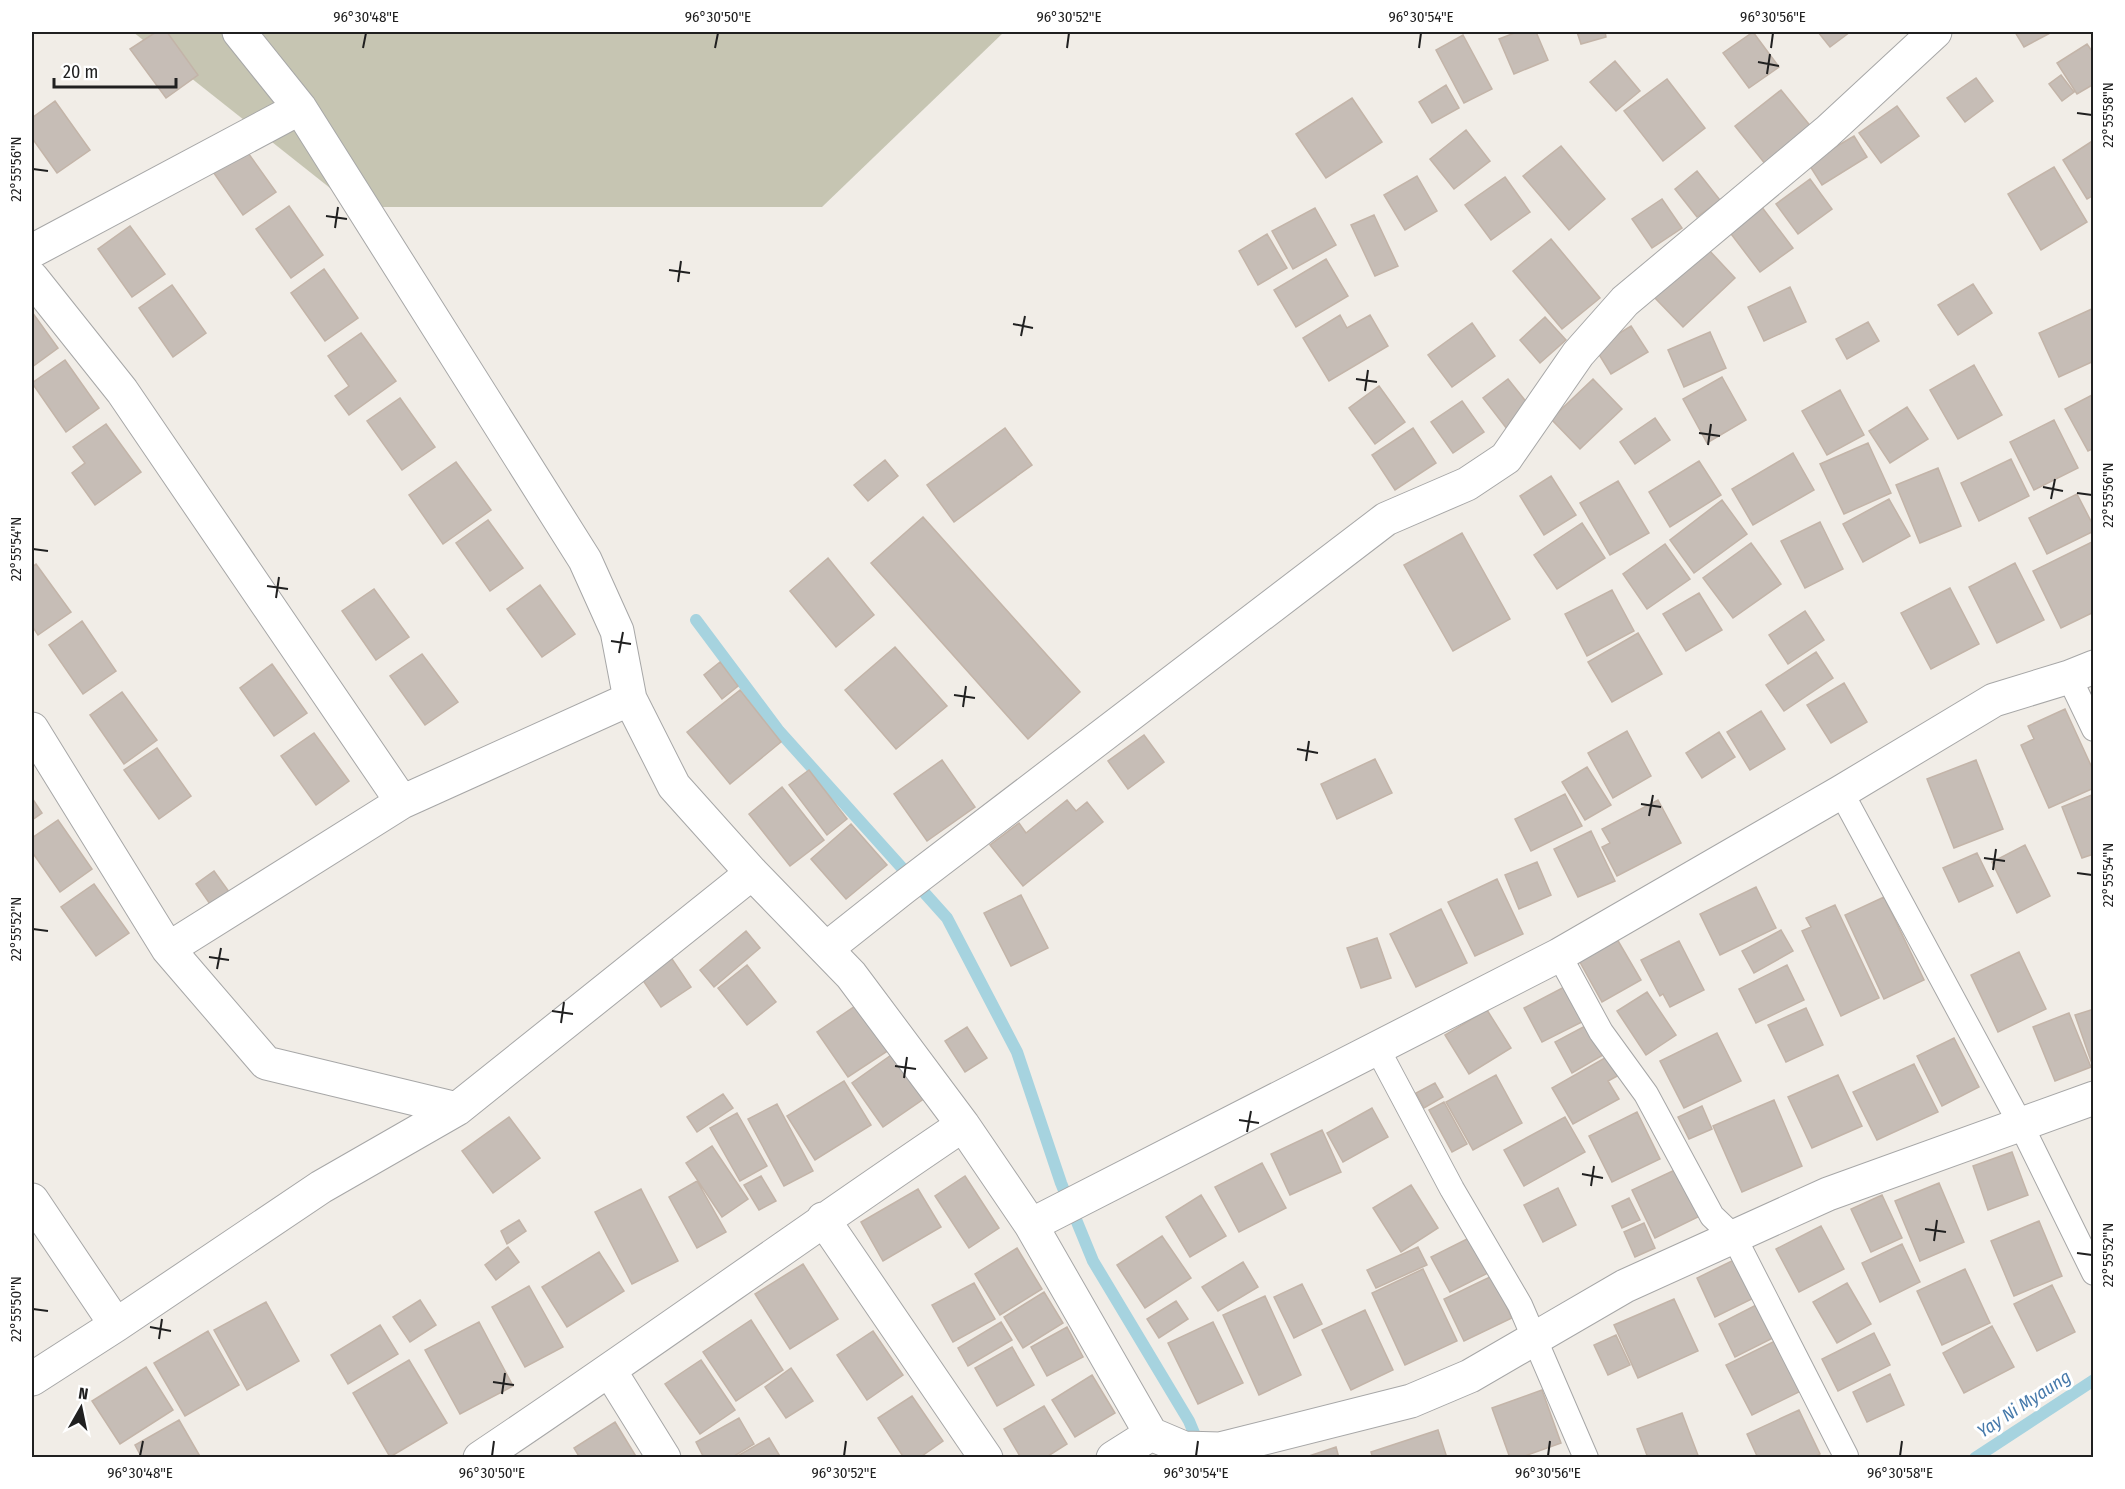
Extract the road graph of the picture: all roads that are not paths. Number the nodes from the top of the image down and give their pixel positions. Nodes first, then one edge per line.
1 (239, 32) edge
2 (1935, 32) edge
3 (300, 108) junction
4 (32, 251) edge
5 (32, 278) edge
6 (2081, 672) edge
7 (630, 699) junction
8 (32, 729) edge
9 (2094, 729) edge
10 (1841, 792) junction
11 (402, 802) junction
12 (752, 873) junction
13 (168, 949) junction
14 (826, 949) junction
15 (1559, 955) junction
16 (1377, 1048) junction
17 (2094, 1098) edge
18 (457, 1109) junction
19 (963, 1125) junction
20 (2020, 1125) junction
21 (32, 1200) edge
22 (823, 1219) junction
23 (1031, 1225) junction
24 (1734, 1237) junction
25 (2094, 1273) edge
26 (116, 1325) junction
27 (1535, 1338) junction
28 (610, 1371) junction
29 (32, 1379) edge
30 (1151, 1434) junction
31 (1846, 1455) dead end
32 (480, 1458) edge
33 (664, 1458) edge
34 (986, 1458) edge
35 (1113, 1458) edge
36 (1586, 1458) edge

1 - 3 street
2 - 14 street
3 - 4 street
3 - 7 street
5 - 11 street
6 - 9 lane
6 - 10 street
7 - 11 street
7 - 12 street
8 - 13 street
10 - 15 street
10 - 20 lane
11 - 13 street
12 - 14 street
12 - 18 street
13 - 18 street
14 - 19 street
15 - 16 street
15 - 24 lane
16 - 23 street
16 - 27 lane
17 - 20 street
18 - 26 street
19 - 22 street
19 - 23 street
20 - 24 street
20 - 25 lane
21 - 26 street
22 - 28 street
22 - 34 street
23 - 30 street
24 - 27 street
24 - 31 lane
26 - 29 street
27 - 30 street
27 - 36 lane
28 - 32 street
28 - 33 street
30 - 35 street

